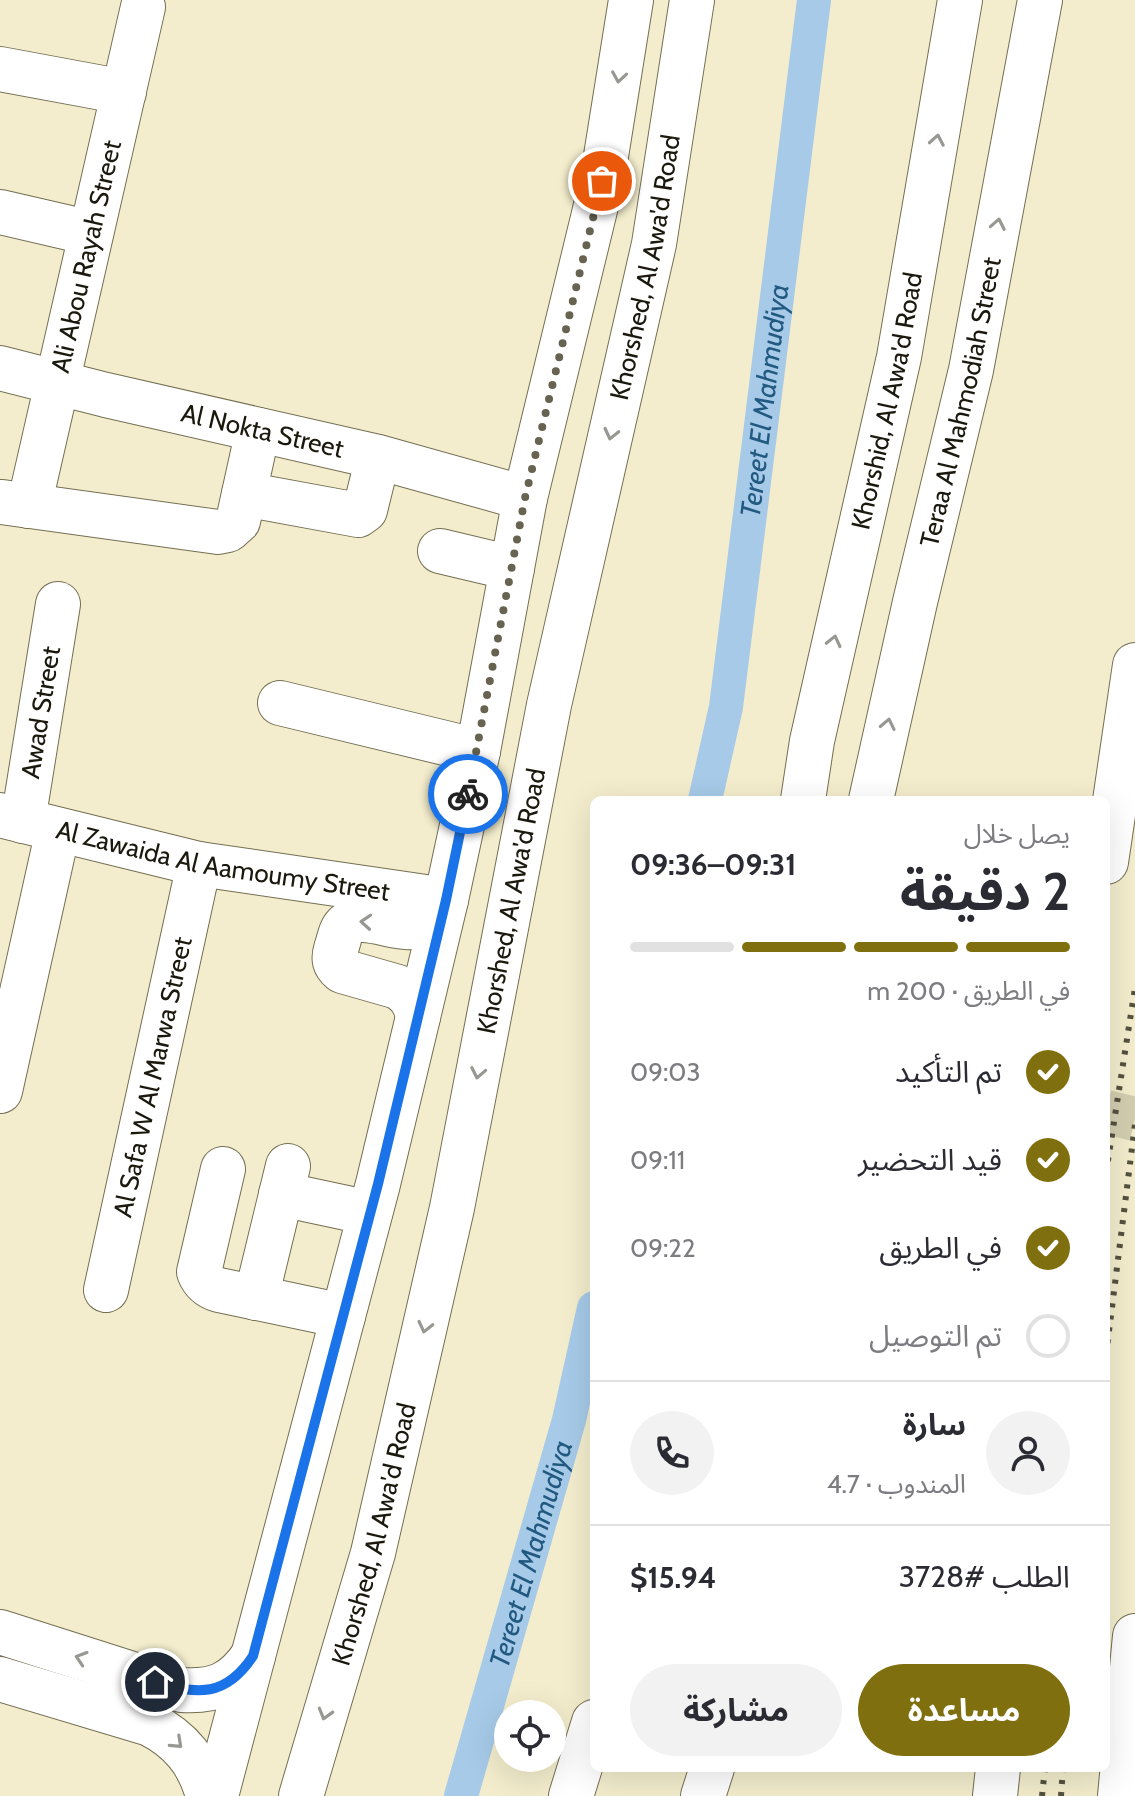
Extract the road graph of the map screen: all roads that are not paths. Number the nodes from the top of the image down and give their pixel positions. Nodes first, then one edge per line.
1 (631, 0) edge
2 (692, 0) edge
3 (960, 0) edge
4 (1040, 0) edge
5 (143, 7) dead end
6 (0, 69) edge
7 (124, 92) junction
8 (0, 212) edge
9 (91, 233) junction
10 (0, 368) edge
11 (58, 383) junction
12 (258, 430) junction
13 (378, 457) junction
14 (244, 494) junction
15 (525, 498) junction
16 (15, 504) edge
17 (440, 551) dead end
18 (512, 568) junction
19 (58, 604) dead end
20 (1135, 665) edge
21 (280, 703) dead end
22 (549, 705) junction
23 (478, 751) junction
24 (804, 796) edge
25 (872, 796) edge
26 (27, 822) edge
27 (462, 825) junction
28 (1110, 835) edge
29 (199, 864) junction
30 (444, 909) junction
31 (418, 1017) junction
32 (0, 1091) edge
33 (223, 1169) dead end
34 (370, 1213) junction
35 (106, 1290) dead end
36 (256, 1298) junction
37 (343, 1316) junction
38 (0, 1632) edge
39 (1135, 1636) edge
40 (253, 1656) junction
41 (0, 1679) edge
42 (590, 1735) edge
43 (711, 1772) edge
44 (998, 1772) edge
45 (208, 1796) edge
46 (216, 1796) edge
47 (301, 1796) edge
48 (571, 1796) edge
49 (703, 1796) edge
50 (995, 1796) edge
51 (1120, 1796) edge

1 -> 15 street
2 -> 22 street, Khorshed, Al Awa'd Road
24 -> 3 street, Khorshid, Al Awa'd Road
25 -> 4 street, Teraa Al Mahmodiah Street
5 - 7 street, Ali Abou Rayah Street
6 - 7 street
7 - 9 street, Ali Abou Rayah Street
8 - 9 street
9 - 11 street, Ali Abou Rayah Street
10 - 11 street, Al Nokta Street
11 - 12 street, Al Nokta Street
11 - 16 street, Ali Abou Rayah Street
12 - 13 street, Al Nokta Street
12 - 14 street
13 - 14 street
13 - 15 street, Al Nokta Street
14 - 16 street
15 - 18 street
17 - 18 street
18 - 23 street
19 - 26 street, Awad Street
20 - 28 street
21 - 23 street
22 - 27 street
22 -> 47 street, Khorshed, Al Awa'd Road
23 - 27 street
26 - 29 street, Al Zawaida Al Aamoumy Street
26 - 32 street, Awad Street
27 - 30 street
29 - 30 street, Al Zawaida Al Aamoumy Street
29 - 35 street, Al Safa W Al Marwa Street
30 - 31 street
30 -> 31 street
31 - 34 street
33 - 36 street
34 - 36 street
34 - 37 street
36 - 37 street
37 - 40 street
40 -> 38 street
39 - 51 street
40 - 46 street
41 -> 45 street
42 - 48 street
43 - 49 street
44 - 50 street

